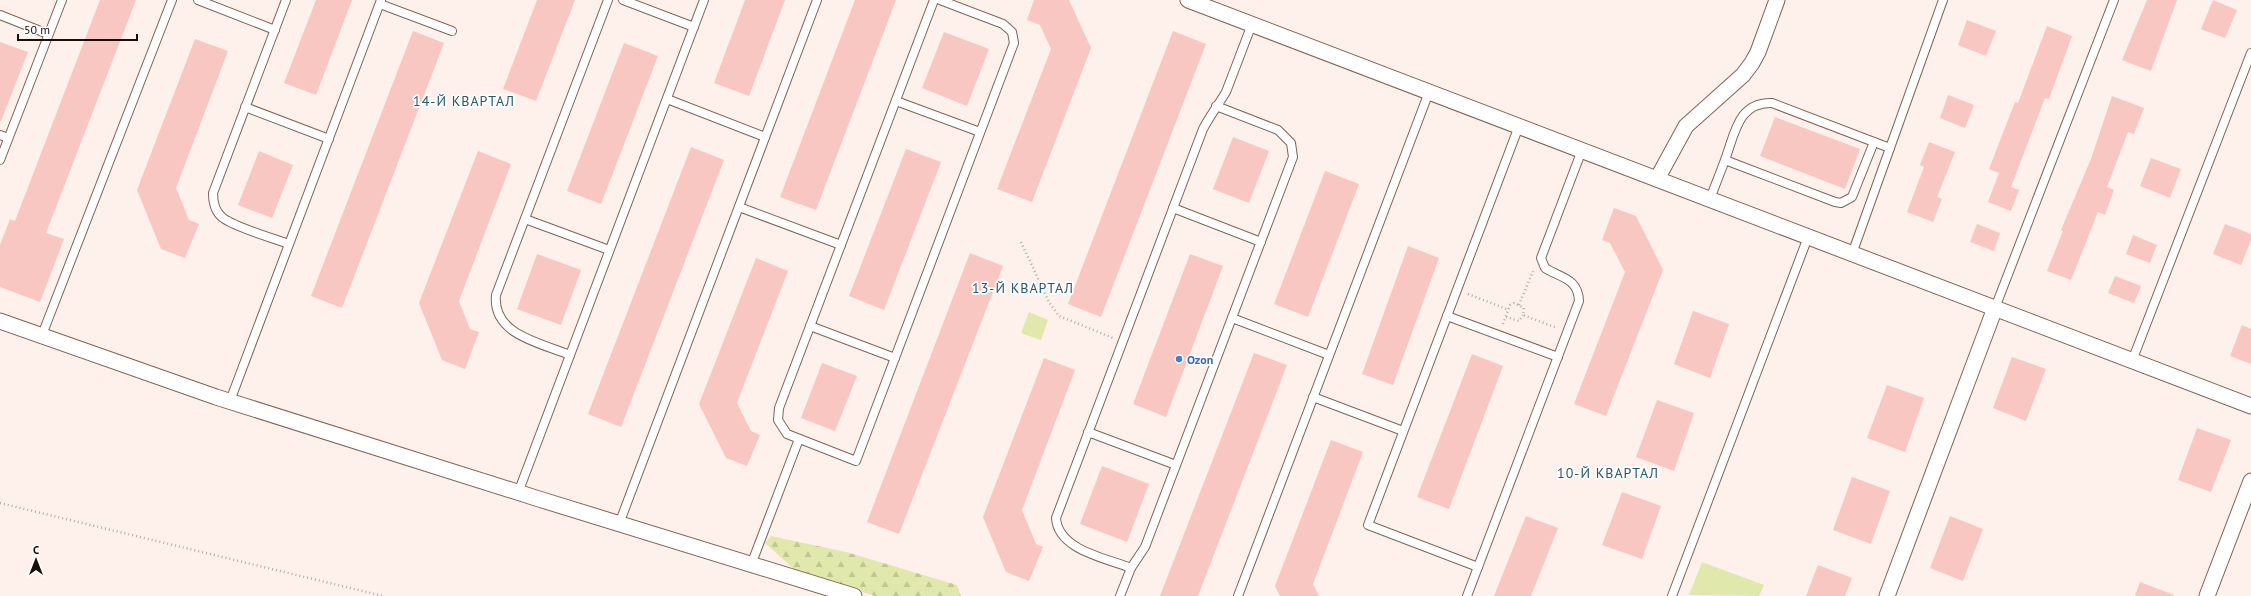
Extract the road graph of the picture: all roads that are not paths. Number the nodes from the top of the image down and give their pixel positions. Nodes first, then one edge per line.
1 (62, 0) edge
2 (172, 0) edge
3 (198, 0) edge
4 (286, 0) edge
5 (608, 0) edge
6 (623, 0) edge
7 (704, 0) edge
8 (817, 0) edge
9 (934, 0) edge
10 (940, 0) edge
11 (1188, 0) edge
12 (1777, 0) edge
13 (1943, 0) edge
14 (2114, 0) edge
15 (381, 2) edge
16 (0, 15) edge
17 (1252, 24) junction
18 (694, 27) junction
19 (275, 30) junction
20 (452, 32) dead end
21 (48, 34) junction
22 (2251, 53) edge
23 (1429, 92) junction
24 (667, 100) junction
25 (896, 100) junction
26 (1216, 106) junction
27 (246, 107) junction
28 (1519, 126) junction
29 (980, 132) junction
30 (0, 135) edge
31 (765, 137) junction
32 (8, 138) junction
33 (329, 139) junction
34 (1874, 142) junction
35 (1890, 148) junction
36 (1582, 150) junction
37 (0, 160) edge
38 (1725, 160) junction
39 (1657, 179) junction
40 (1710, 199) junction
41 (739, 207) junction
42 (1173, 208) junction
43 (525, 218) junction
44 (1808, 237) junction
45 (1260, 242) junction
46 (289, 244) junction
47 (841, 245) junction
48 (610, 250) junction
49 (1852, 254) junction
50 (1995, 308) junction
51 (1447, 316) junction
52 (1232, 318) junction
53 (0, 321) edge
54 (810, 326) junction
55 (42, 335) junction
56 (570, 355) junction
57 (1329, 355) junction
58 (1558, 357) junction
59 (895, 358) junction
60 (2132, 361) junction
61 (1313, 396) junction
62 (230, 401) junction
63 (2251, 406) edge
64 (1404, 431) junction
65 (1088, 432) junction
66 (799, 439) junction
67 (1176, 465) junction
68 (2251, 481) edge
69 (518, 493) junction
70 (619, 524) junction
71 (751, 564) junction
72 (1478, 567) junction
73 (1131, 568) junction
74 (854, 596) edge
75 (1120, 596) edge
76 (1238, 596) edge
77 (1467, 596) edge
78 (1672, 596) edge
79 (1887, 596) edge
80 (2207, 596) edge

1 - 21 lane
2 - 55 lane
3 - 19 lane
4 - 19 lane
5 - 43 lane
6 - 18 lane
7 - 18 lane
8 - 31 lane
9 - 25 lane
10 - 29 lane
11 - 17 street
12 - 39 street
13 - 35 lane
14 - 50 lane
15 - 20 lane
15 - 33 lane
16 - 21 lane
17 - 23 street
17 - 26 lane
18 - 24 lane
19 - 27 lane
21 - 32 lane
22 - 60 lane
23 - 28 street
23 - 57 lane
24 - 31 lane
24 - 48 lane
25 - 29 lane
25 - 47 lane
26 - 42 lane
26 - 45 lane
27 - 33 lane
27 - 46 lane
28 - 36 street
28 - 51 lane
29 - 59 lane
30 - 32 lane
31 - 41 lane
32 - 37 lane
33 - 46 lane
34 - 35 lane
34 - 38 lane
34 - 38 lane
35 - 49 lane
36 - 39 street
36 - 58 lane
38 - 40 lane
39 - 40 street
40 - 44 street
41 - 47 lane
41 - 70 lane
42 - 45 lane
42 - 65 lane
43 - 48 lane
43 - 56 lane
44 - 49 street
44 - 78 lane
45 - 52 lane
46 - 62 lane
47 - 54 lane
48 - 56 lane
49 - 50 street
50 - 60 street
50 - 79 street
51 - 58 lane
51 - 64 lane
52 - 57 lane
52 - 67 lane
53 - 55 street
54 - 59 lane
54 - 66 lane
55 - 62 street
56 - 69 lane
57 - 61 lane
58 - 72 lane
59 - 66 lane
60 - 63 street
61 - 64 lane
61 - 76 lane
62 - 69 street
64 - 72 lane
65 - 67 lane
65 - 73 lane
66 - 71 lane
67 - 73 lane
68 - 80 street
69 - 70 street
70 - 71 street
71 - 74 street
72 - 77 lane
73 - 75 lane

